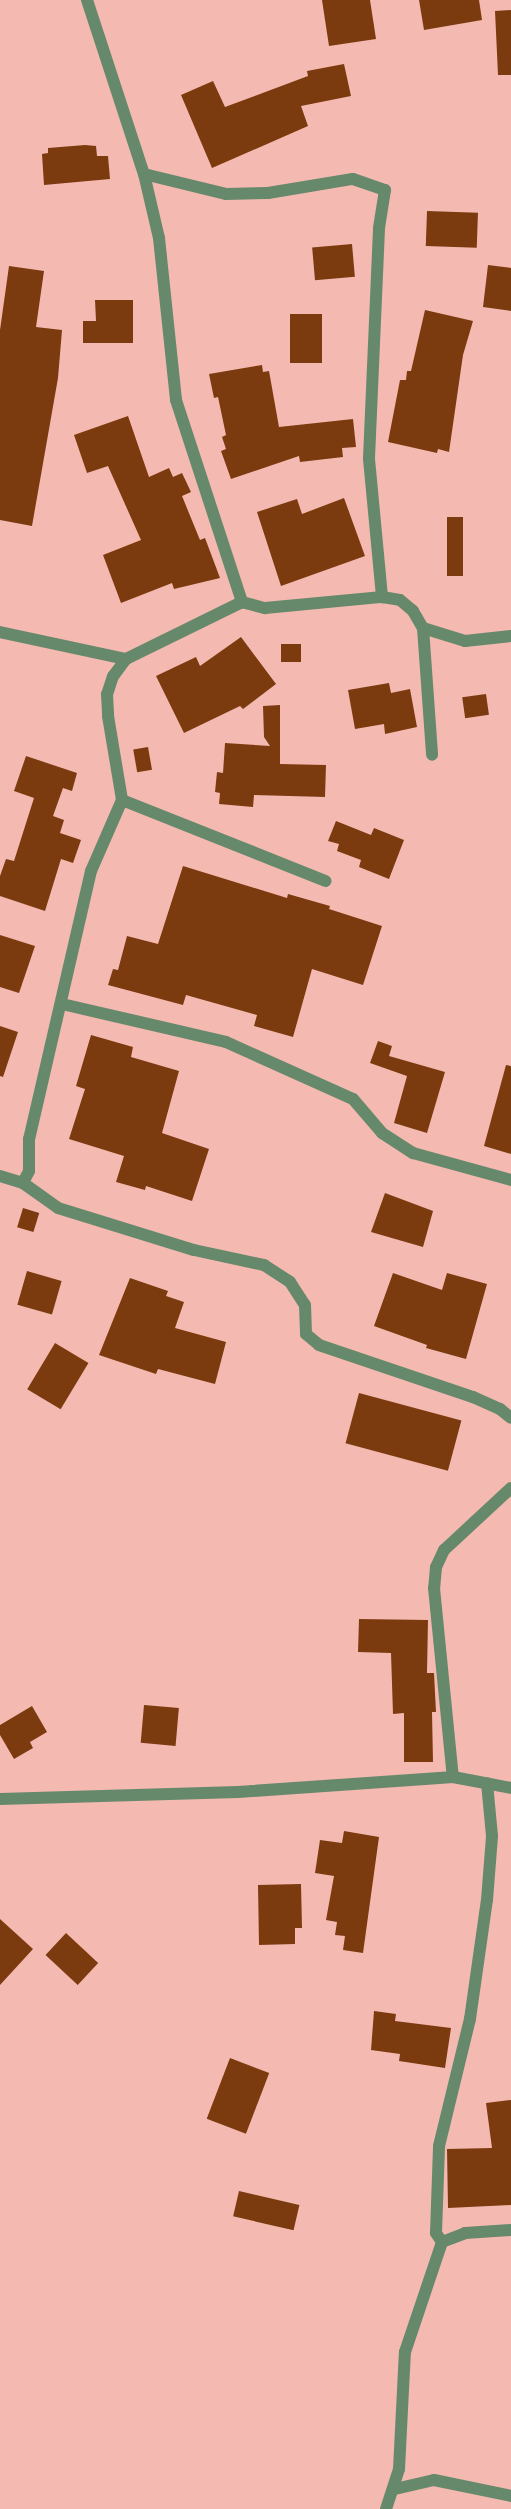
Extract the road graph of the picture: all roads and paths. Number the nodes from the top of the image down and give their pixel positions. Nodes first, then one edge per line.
1 (87, 0) edge
2 (144, 174) junction
3 (382, 597) junction
4 (242, 602) junction
5 (423, 628) junction
6 (0, 632) edge
7 (511, 636) edge
8 (126, 659) junction
9 (432, 755) dead end
10 (122, 800) junction
11 (326, 881) dead end
12 (62, 1004) junction
13 (0, 1176) edge
14 (511, 1180) edge
15 (23, 1183) junction
16 (511, 1418) edge
17 (511, 1488) edge
18 (453, 1777) junction
19 (487, 1783) junction
20 (511, 1788) edge
21 (0, 1799) edge
22 (511, 2230) edge
23 (442, 2242) junction
24 (395, 2489) junction
25 (511, 2496) edge
26 (386, 2509) edge

1 - 2 street
2 - 3 street
2 - 4 street
3 - 4 street
3 - 5 street
4 - 8 street
5 - 7 street
5 - 9 street
6 - 8 street
8 - 10 street
10 - 11 street
10 - 12 street
12 - 14 street
12 - 15 street
13 - 15 street
15 - 16 street
17 - 18 street
18 - 19 street
18 - 21 street
19 - 20 street
19 - 23 street
22 - 23 street
23 - 24 street
24 - 25 street
24 - 26 street

